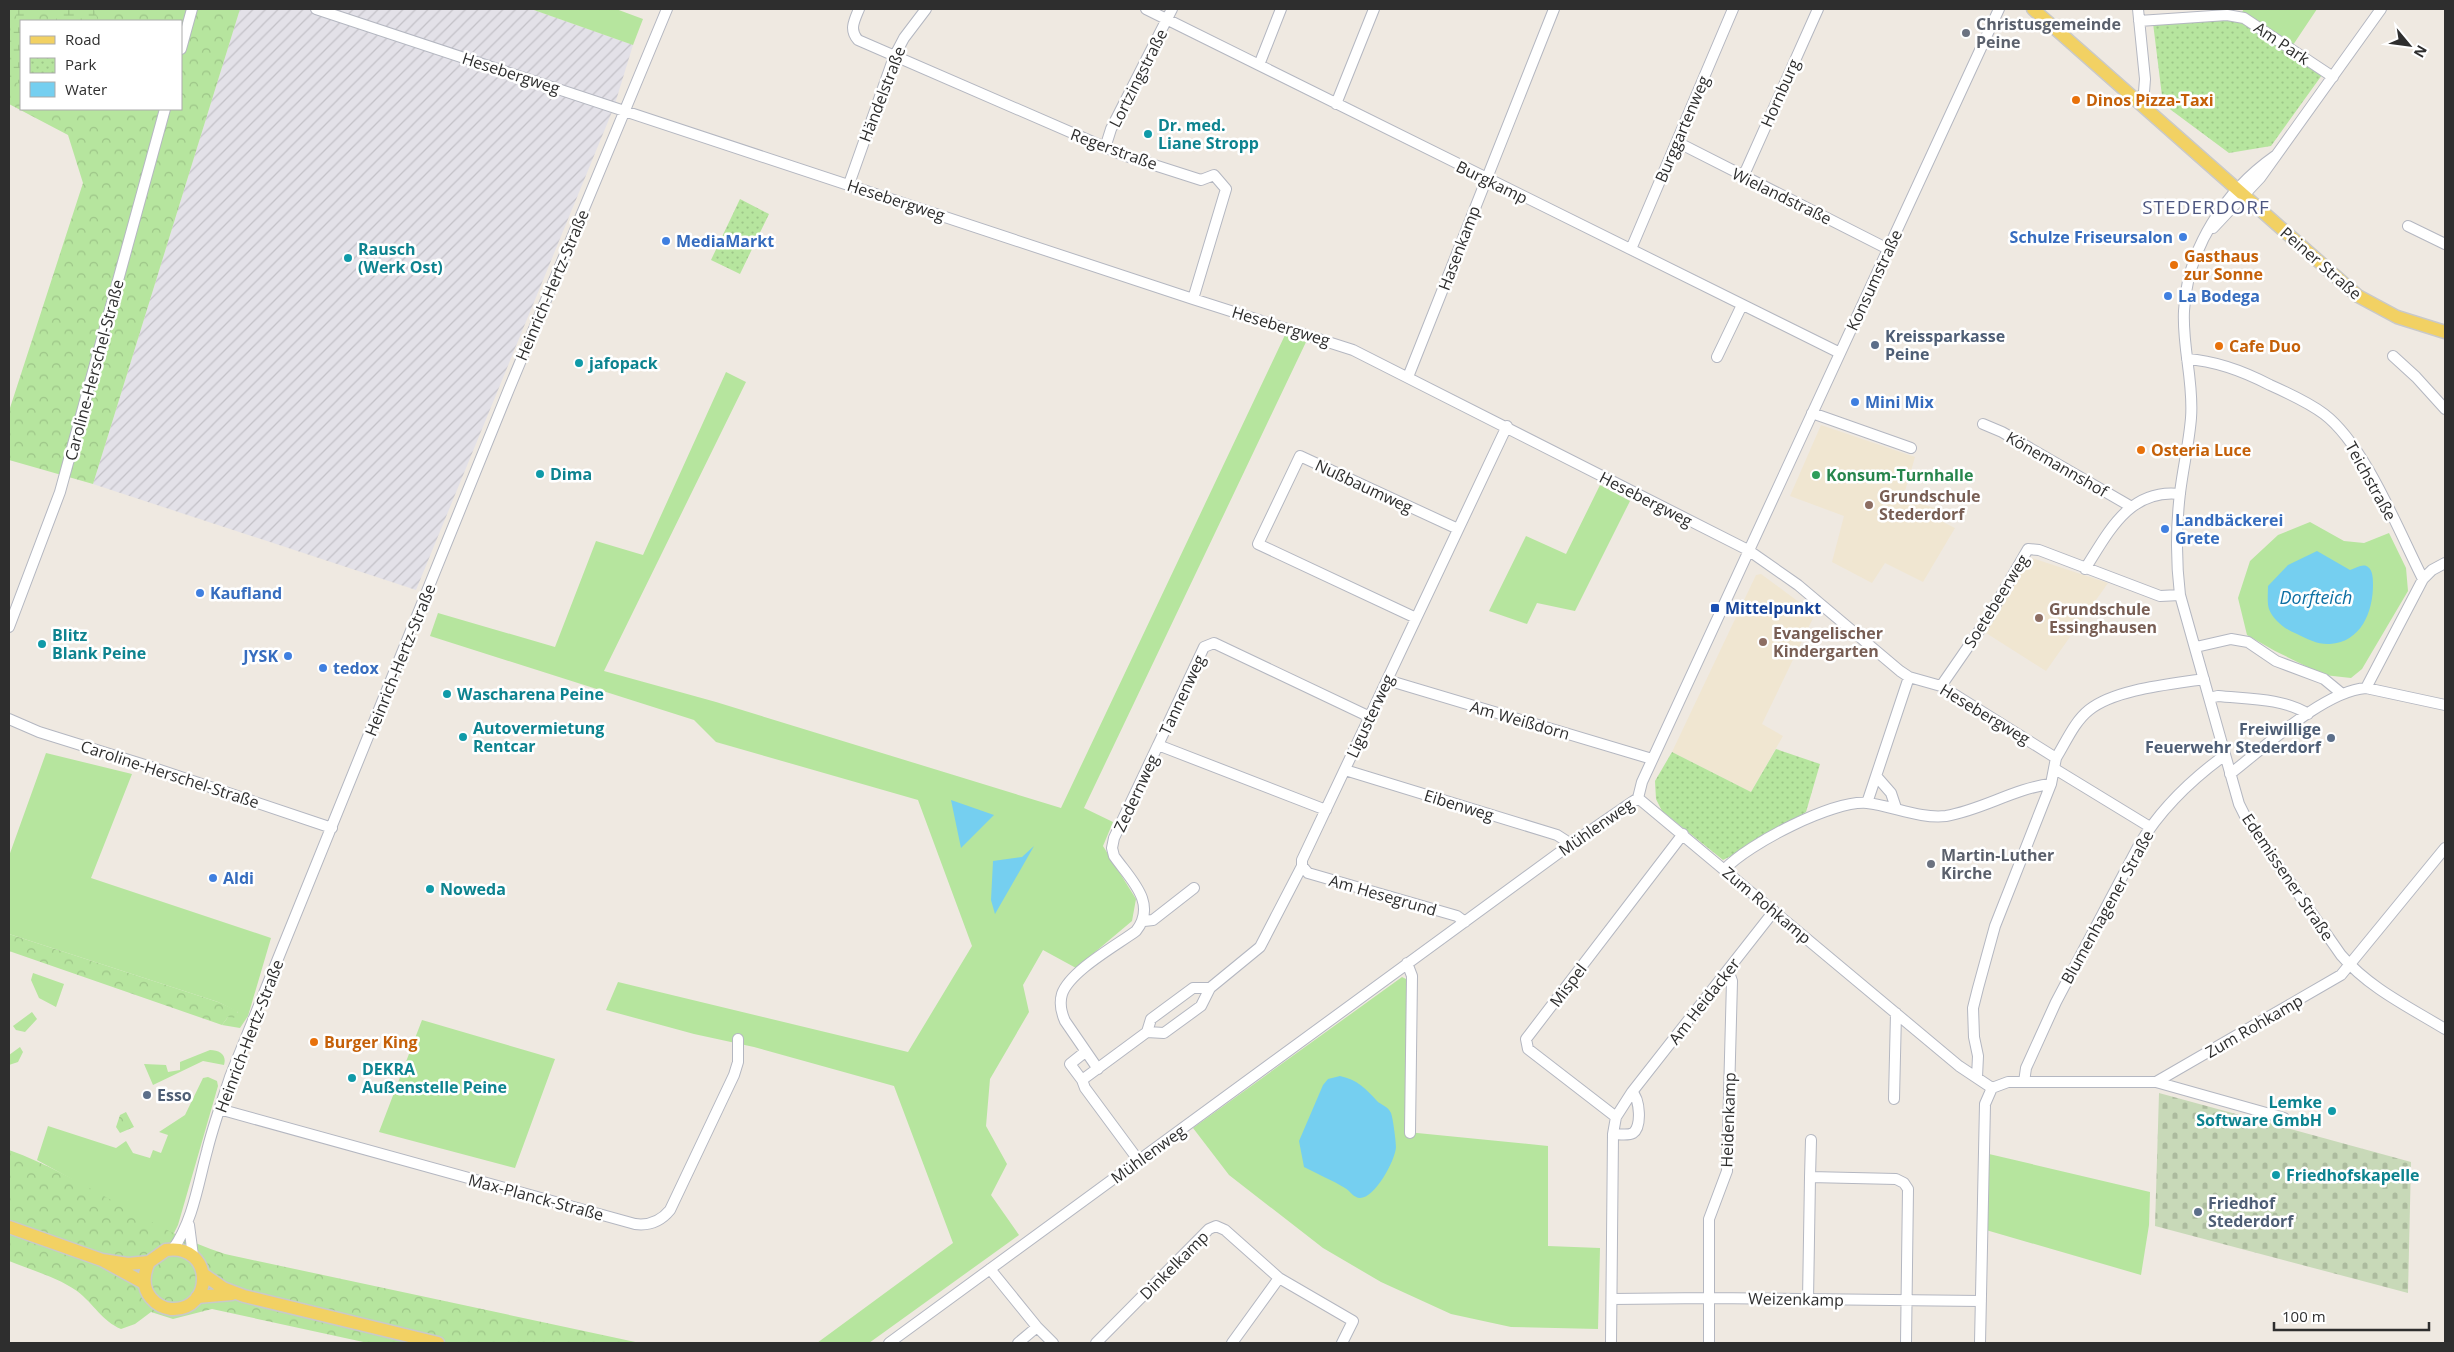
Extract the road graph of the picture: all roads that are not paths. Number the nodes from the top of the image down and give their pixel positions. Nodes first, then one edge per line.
1 (192, 9) edge
2 (316, 9) edge
3 (668, 9) edge
4 (859, 9) edge
5 (926, 9) edge
6 (1146, 9) edge
7 (1172, 9) edge
8 (1281, 9) edge
9 (1374, 9) edge
10 (1554, 9) edge
11 (1733, 9) edge
12 (1818, 9) edge
13 (1999, 9) edge
14 (2033, 9) edge
15 (2138, 9) edge
16 (2381, 9) edge
17 (1167, 19) junction
18 (2139, 21) junction
19 (182, 45) edge
20 (894, 57) junction
21 (1259, 65) junction
22 (2333, 77) junction
23 (2137, 102) junction
24 (1336, 104) junction
25 (165, 110) edge
26 (625, 111) junction
27 (1677, 142) junction
28 (1105, 148) junction
29 (1743, 177) junction
30 (1486, 179) junction
31 (848, 184) junction
32 (2241, 192) junction
33 (2408, 226) dead end
34 (2445, 244) edge
35 (1888, 248) junction
36 (1631, 249) junction
37 (1193, 299) junction
38 (1742, 305) junction
39 (2445, 332) edge
40 (1840, 353) junction
41 (2392, 356) dead end
42 (1718, 357) dead end
43 (2187, 359) junction
44 (1408, 377) junction
45 (2445, 409) edge
46 (1812, 413) junction
47 (1983, 424) dead end
48 (1507, 426) junction
49 (1911, 448) dead end
50 (2180, 494) junction
51 (2130, 506) junction
52 (1458, 529) junction
53 (1748, 550) junction
54 (2445, 563) edge
55 (2085, 569) junction
56 (2423, 579) junction
57 (2180, 595) junction
58 (1416, 618) junction
59 (9, 627) edge
60 (2196, 647) junction
61 (1909, 677) junction
62 (2204, 679) junction
63 (1387, 680) junction
64 (1940, 686) junction
65 (2366, 688) junction
66 (2341, 693) junction
67 (2210, 698) junction
68 (2445, 705) edge
69 (2308, 714) junction
70 (1370, 717) junction
71 (9, 719) edge
72 (1158, 745) junction
73 (2225, 756) junction
74 (2056, 758) junction
75 (1652, 759) junction
76 (2055, 769) junction
77 (1344, 770) junction
78 (2230, 774) junction
79 (1877, 777) junction
80 (2051, 784) junction
81 (1638, 798) junction
82 (1867, 803) junction
83 (1896, 808) junction
84 (1326, 810) junction
85 (2150, 827) junction
86 (332, 828) junction
87 (1683, 834) junction
88 (1572, 844) junction
89 (2445, 848) edge
90 (1302, 866) junction
91 (1725, 869) junction
92 (1194, 888) dead end
93 (1774, 911) junction
94 (1144, 921) junction
95 (1465, 922) junction
96 (1407, 964) junction
97 (2350, 965) junction
98 (1728, 970) junction
99 (1210, 988) junction
100 (1896, 1012) junction
101 (2445, 1029) edge
102 (1147, 1032) junction
103 (738, 1039) dead end
104 (1085, 1052) junction
105 (1098, 1069) junction
106 (1977, 1077) junction
107 (1082, 1080) junction
108 (2024, 1082) junction
109 (2156, 1082) junction
110 (1992, 1088) junction
111 (1632, 1092) junction
112 (1894, 1099) dead end
113 (219, 1109) junction
114 (1616, 1117) junction
115 (2284, 1118) dead end
116 (1410, 1133) dead end
117 (1613, 1134) junction
118 (1811, 1140) dead end
119 (1139, 1161) junction
120 (1810, 1177) junction
121 (190, 1215) junction
122 (9, 1227) edge
123 (173, 1249) junction
124 (193, 1256) junction
125 (102, 1260) junction
126 (149, 1262) junction
127 (990, 1269) junction
128 (203, 1274) junction
129 (1279, 1278) junction
130 (144, 1283) junction
131 (244, 1296) junction
132 (197, 1297) junction
133 (1709, 1298) junction
134 (1612, 1299) junction
135 (1808, 1300) junction
136 (1907, 1300) junction
137 (1981, 1301) junction
138 (1036, 1327) junction
139 (438, 1343) edge
140 (889, 1343) edge
141 (1018, 1343) edge
142 (1052, 1343) edge
143 (1096, 1343) edge
144 (1232, 1343) edge
145 (1342, 1343) edge
146 (1611, 1343) edge
147 (1709, 1343) edge
148 (1906, 1343) edge
149 (1980, 1343) edge

1 - 19 street
2 - 26 street, Hesebergweg
3 - 26 street, Heinrich-Hertz-Straße
4 - 20 street, Regerstraße
5 - 20 street, Händelstraße
6 - 17 street, Burgkamp
7 - 17 street, Lortzingstraße
8 - 21 street
9 - 24 street
10 - 30 street, Hasenkamp
11 - 27 street, Burggartenweg
12 - 29 street, Hornburg
13 - 35 street, Konsumstraße
14 - 23 main road, Peiner Straße
15 - 18 street
16 - 22 street
17 - 21 street, Burgkamp
17 - 28 street, Lortzingstraße
18 - 22 street, Am Park
18 - 23 street
20 - 28 street, Regerstraße
20 - 31 street, Händelstraße
21 - 24 street, Burgkamp
22 - 32 street
23 - 32 main road, Peiner Straße
24 - 30 street, Burgkamp
25 - 59 street, Caroline-Herschel-Straße
26 - 31 street, Hesebergweg
26 - 86 street, Heinrich-Hertz-Straße
27 - 29 street, Wielandstraße
27 - 36 street, Burggartenweg
28 - 37 street, Regerstraße
29 - 35 street, Wielandstraße
30 - 36 street, Burgkamp
30 - 44 street, Hasenkamp
31 - 37 street, Hesebergweg
32 - 39 main road, Peiner Straße
32 - 43 street, Edemissener Straße
33 - 34 street
35 - 40 street, Konsumstraße
36 - 38 street, Burgkamp
37 - 44 street, Hesebergweg
38 - 40 street, Burgkamp
38 - 42 street
40 - 46 street, Konsumstraße
41 - 45 street
43 - 50 street, Edemissener Straße
43 - 56 street, Teichstraße
44 - 48 street, Hesebergweg
46 - 49 street
46 - 53 street, Konsumstraße
47 - 51 street, Könemannshof
48 - 52 street, Ligusterweg
48 - 53 street, Hesebergweg
50 - 51 street
50 - 57 street, Edemissener Straße
51 - 55 street
52 - 58 street, Ligusterweg
52 - 58 street, Nußbaumweg
53 - 61 street, Hesebergweg
53 - 75 street, Mühlenweg
54 - 56 street
55 - 57 street, Soetebeerweg
55 - 64 street, Soetebeerweg
56 - 65 street
57 - 60 street, Edemissener Straße
58 - 63 street, Ligusterweg
60 - 62 street, Edemissener Straße
60 - 66 street
61 - 64 street, Hesebergweg
61 - 79 street
62 - 67 street, Edemissener Straße
62 - 74 street
63 - 70 street, Ligusterweg
63 - 75 street, Am Weißdorn
64 - 74 street, Hesebergweg
65 - 66 street
65 - 68 street
66 - 69 street
67 - 69 street
67 - 73 street, Edemissener Straße
69 - 78 street
70 - 72 street, Tannenweg
70 - 77 street, Ligusterweg
71 - 86 street, Caroline-Herschel-Straße
72 - 84 street, Tannenweg
72 - 94 street, Zedernweg
73 - 78 street, Edemissener Straße
73 - 85 street, Blumenhagener Straße
74 - 76 street
75 - 81 street, Mühlenweg
76 - 80 street
76 - 85 street
77 - 84 street, Ligusterweg
77 - 88 street, Eibenweg
78 - 97 street, Edemissener Straße
79 - 82 street
79 - 83 street
80 - 83 street
80 - 106 street
81 - 87 street, Zum Rohkamp
81 - 88 street, Mühlenweg
82 - 83 street
82 - 91 street
84 - 90 street, Ligusterweg
85 - 108 street, Blumenhagener Straße
86 - 113 street, Heinrich-Hertz-Straße
87 - 91 street, Zum Rohkamp
87 - 114 street, Mispel
88 - 95 street, Mühlenweg
89 - 97 street, Zum Rohkamp
90 - 95 street, Am Hesegrund
90 - 99 street, Ligusterweg
91 - 93 street, Zum Rohkamp
92 - 94 street
93 - 98 street, Am Heidacker
93 - 100 street, Zum Rohkamp
94 - 104 street
95 - 96 street, Mühlenweg
96 - 116 street
96 - 119 street, Mühlenweg
97 - 101 street, Edemissener Straße
97 - 109 street, Zum Rohkamp
98 - 111 street, Am Heidacker
98 - 133 street, Heidenkamp
99 - 102 street, Ligusterweg
99 - 102 street, Ligusterweg
100 - 106 street, Zum Rohkamp
100 - 112 street
102 - 105 street, Ligusterweg
103 - 113 street, Max-Planck-Straße
104 - 105 street
104 - 107 street
105 - 107 street, Ligusterweg
106 - 110 street, Zum Rohkamp
107 - 119 street
108 - 109 street, Zum Rohkamp
108 - 110 street, Zum Rohkamp
109 - 115 street, Zum Rohkamp
110 - 137 street
111 - 114 street, Am Heidacker
111 - 117 street
113 - 121 street, Heinrich-Hertz-Straße
114 - 117 street, Am Heidacker
117 - 134 street, Am Heidacker
118 - 120 street
119 - 127 street, Mühlenweg
120 - 135 street
120 - 136 street
121 - 123 street, Heinrich-Hertz-Straße
121 - 124 street, Heinrich-Hertz-Straße
122 - 125 main road
123 - 124 main road
123 - 126 main road
124 - 128 main road
125 - 126 main road
125 - 130 main road
126 - 130 main road
127 - 138 street
127 - 140 street, Mühlenweg
128 - 131 main road
128 - 132 main road
129 - 143 street, Dinkelkamp
129 - 144 street
129 - 145 street, Dinkelkamp
130 - 132 main road
131 - 132 main road
131 - 139 main road
133 - 134 street, Weizenkamp
133 - 135 street, Weizenkamp
133 - 147 street, Heidenkamp
134 - 146 street, Am Heidacker
135 - 136 street, Weizenkamp
136 - 137 street, Weizenkamp
136 - 148 street
137 - 149 street
138 - 141 street
138 - 142 street

